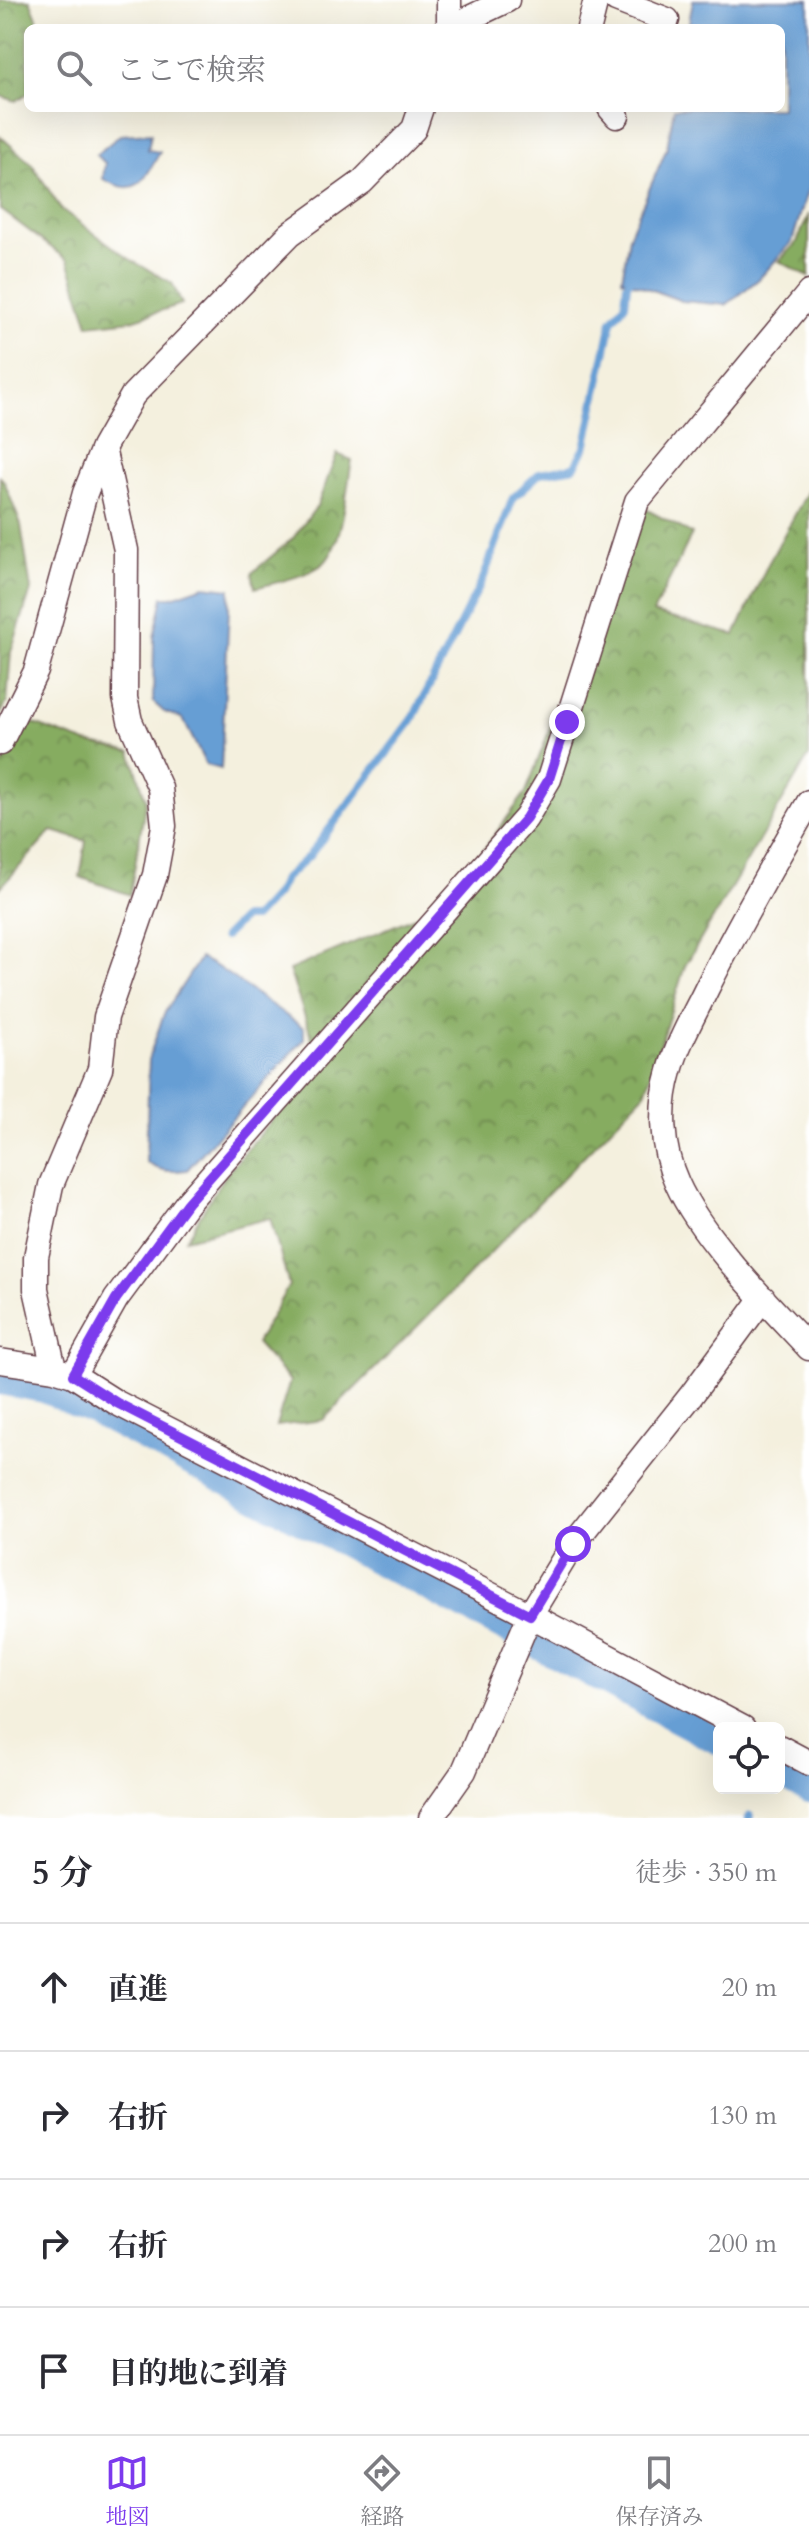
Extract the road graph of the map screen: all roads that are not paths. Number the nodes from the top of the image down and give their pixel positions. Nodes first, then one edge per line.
1 (449, 0) edge
2 (507, 0) edge
3 (596, 0) edge
4 (616, 0) edge
5 (667, 20) dead end
6 (449, 24) edge
7 (457, 24) edge
8 (590, 24) edge
9 (420, 112) edge
10 (809, 293) edge
11 (103, 448) junction
12 (0, 743) edge
13 (809, 802) edge
14 (763, 1298) junction
15 (809, 1348) edge
16 (0, 1361) edge
17 (64, 1372) junction
18 (524, 1631) junction
19 (729, 1722) edge
20 (785, 1750) edge
21 (809, 1763) edge
22 (431, 1818) edge

1 - 6 street
2 - 7 street
3 - 8 street
4 - 5 street
9 - 11 street
10 - 17 street
11 - 12 street
11 - 17 street
13 - 14 street
14 - 15 street
14 - 18 street
16 - 17 street
17 - 18 street
18 - 19 street
18 - 22 street
20 - 21 street

